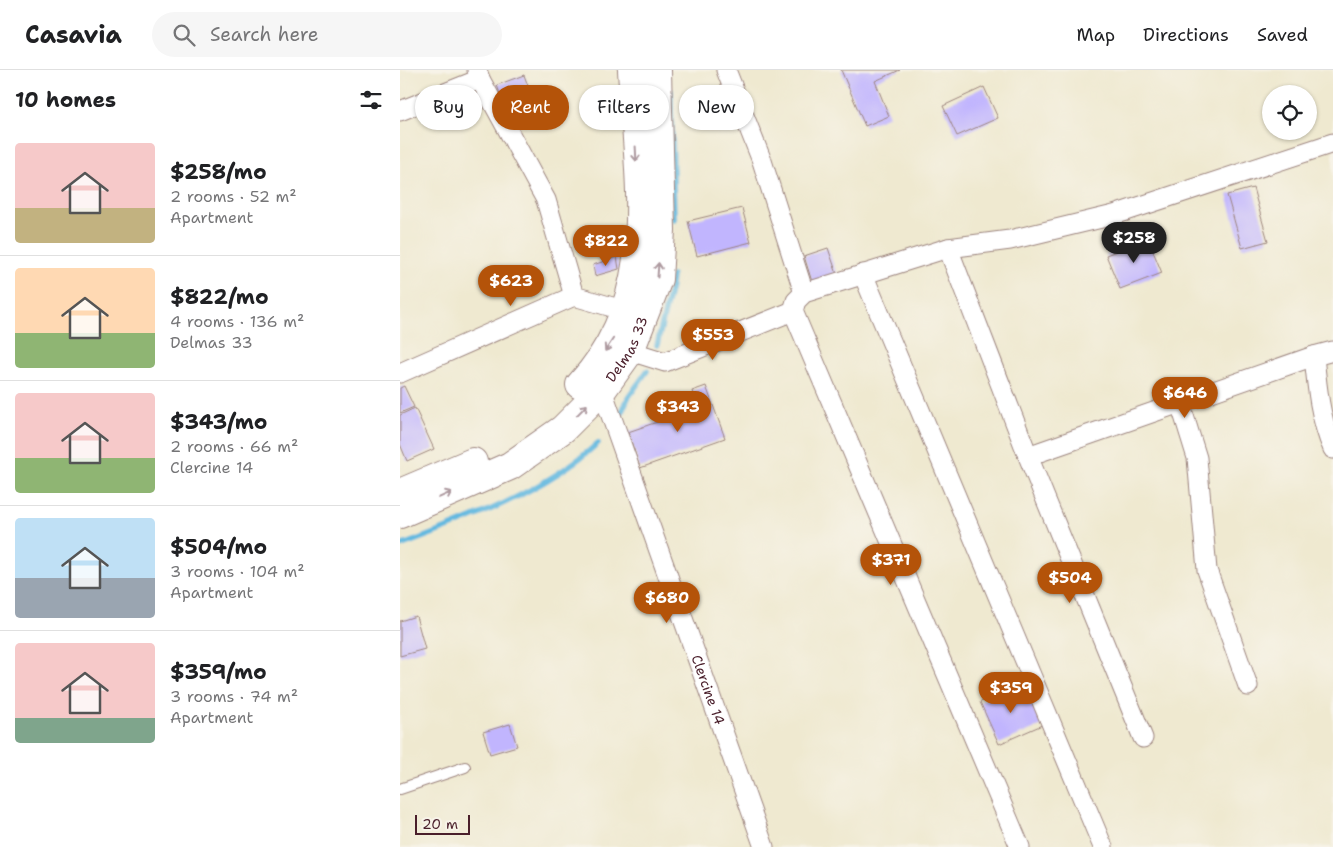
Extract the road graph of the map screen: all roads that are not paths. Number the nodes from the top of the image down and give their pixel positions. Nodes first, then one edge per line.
1 (632, 70) edge
2 (656, 70) edge
3 (726, 70) edge
4 (478, 75) edge
5 (400, 111) edge
6 (1333, 143) edge
7 (948, 248) junction
8 (864, 274) junction
9 (804, 294) junction
10 (574, 296) junction
11 (626, 311) junction
12 (793, 311) junction
13 (630, 351) junction
14 (1333, 351) edge
15 (1314, 356) junction
16 (400, 373) edge
17 (602, 390) junction
18 (1180, 403) junction
19 (1333, 449) edge
20 (1028, 456) junction
21 (400, 493) edge
22 (400, 514) edge
23 (1248, 686) dead end
24 (1142, 738) dead end
25 (466, 767) dead end
26 (400, 789) edge
27 (764, 847) edge
28 (1020, 847) edge
29 (1103, 847) edge

1 -> 11 main road, Delmas 33
13 -> 2 main road, Delmas 33
3 - 9 street
4 - 5 street
4 - 10 street
6 - 7 street
7 - 8 street
7 - 20 street
8 - 9 street
8 - 29 street
9 - 12 street
10 - 11 street
10 - 16 street
11 -> 21 main road, Delmas 33
12 - 13 street
12 - 28 street
13 - 17 main road, Delmas 33
14 - 15 street
15 - 18 street
15 - 19 street
22 -> 17 main road, Delmas 33
17 - 27 street, Clercine 14
18 - 20 street
18 - 23 street
20 - 24 street
25 - 26 lane

